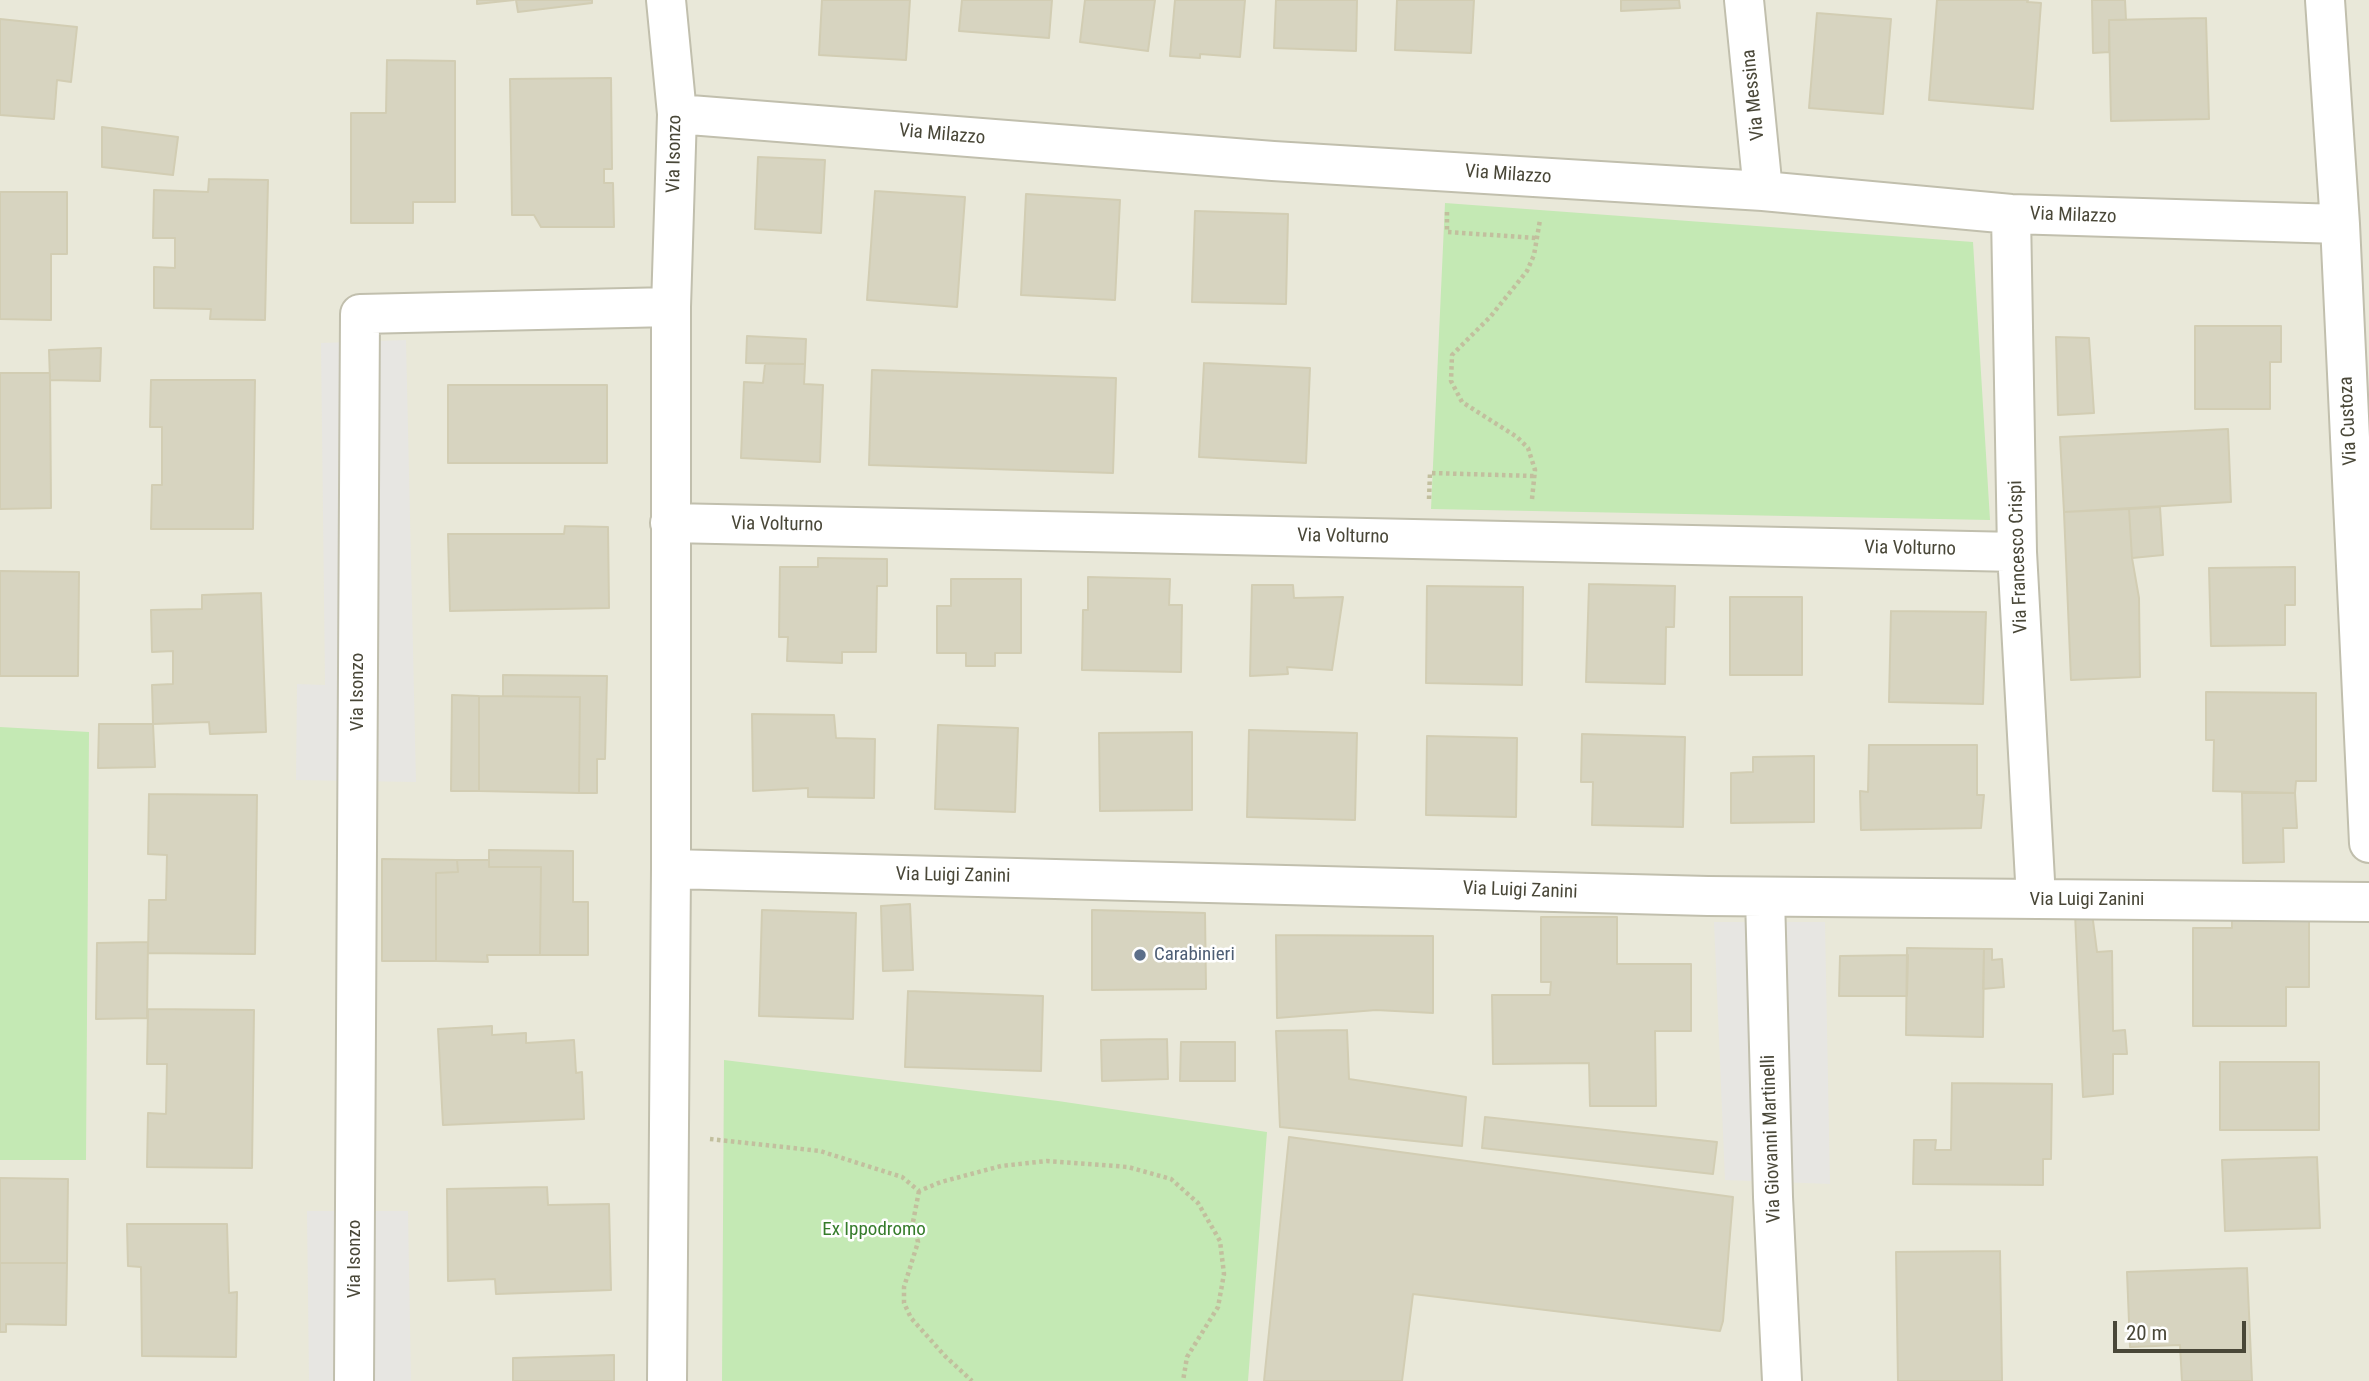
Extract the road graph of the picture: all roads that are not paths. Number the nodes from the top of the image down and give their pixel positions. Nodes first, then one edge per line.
1 (666, 0) edge
2 (1744, 0) edge
3 (2325, 0) edge
4 (677, 114) junction
5 (1763, 191) junction
6 (2011, 214) junction
7 (2340, 224) junction
8 (2355, 270) edge
9 (671, 307) junction
10 (670, 523) junction
11 (2017, 552) junction
12 (2369, 843) edge
13 (671, 869) junction
14 (1765, 897) junction
15 (2036, 899) junction
16 (2369, 902) edge
17 (354, 1381) edge
18 (667, 1381) edge
19 (1782, 1381) edge

1 - 4 street, Via Isonzo
2 - 5 street, Via Messina
3 - 7 street, Via Custoza
4 - 5 street, Via Milazzo
4 - 9 street, Via Isonzo
5 - 6 street, Via Milazzo
6 - 7 street, Via Milazzo
6 - 11 street, Via Francesco Crispi
7 - 8 street, Via Custoza
8 - 12 street, Via Custoza
9 - 10 street, Via Isonzo
9 - 17 street, Via Isonzo
10 - 11 street, Via Volturno
10 - 13 street, Via Isonzo
11 - 15 street, Via Francesco Crispi
13 - 14 street, Via Luigi Zanini
13 - 18 street, Via Isonzo
14 - 15 street, Via Luigi Zanini
14 - 19 street, Via Giovanni Martinelli
15 - 16 street, Via Luigi Zanini

